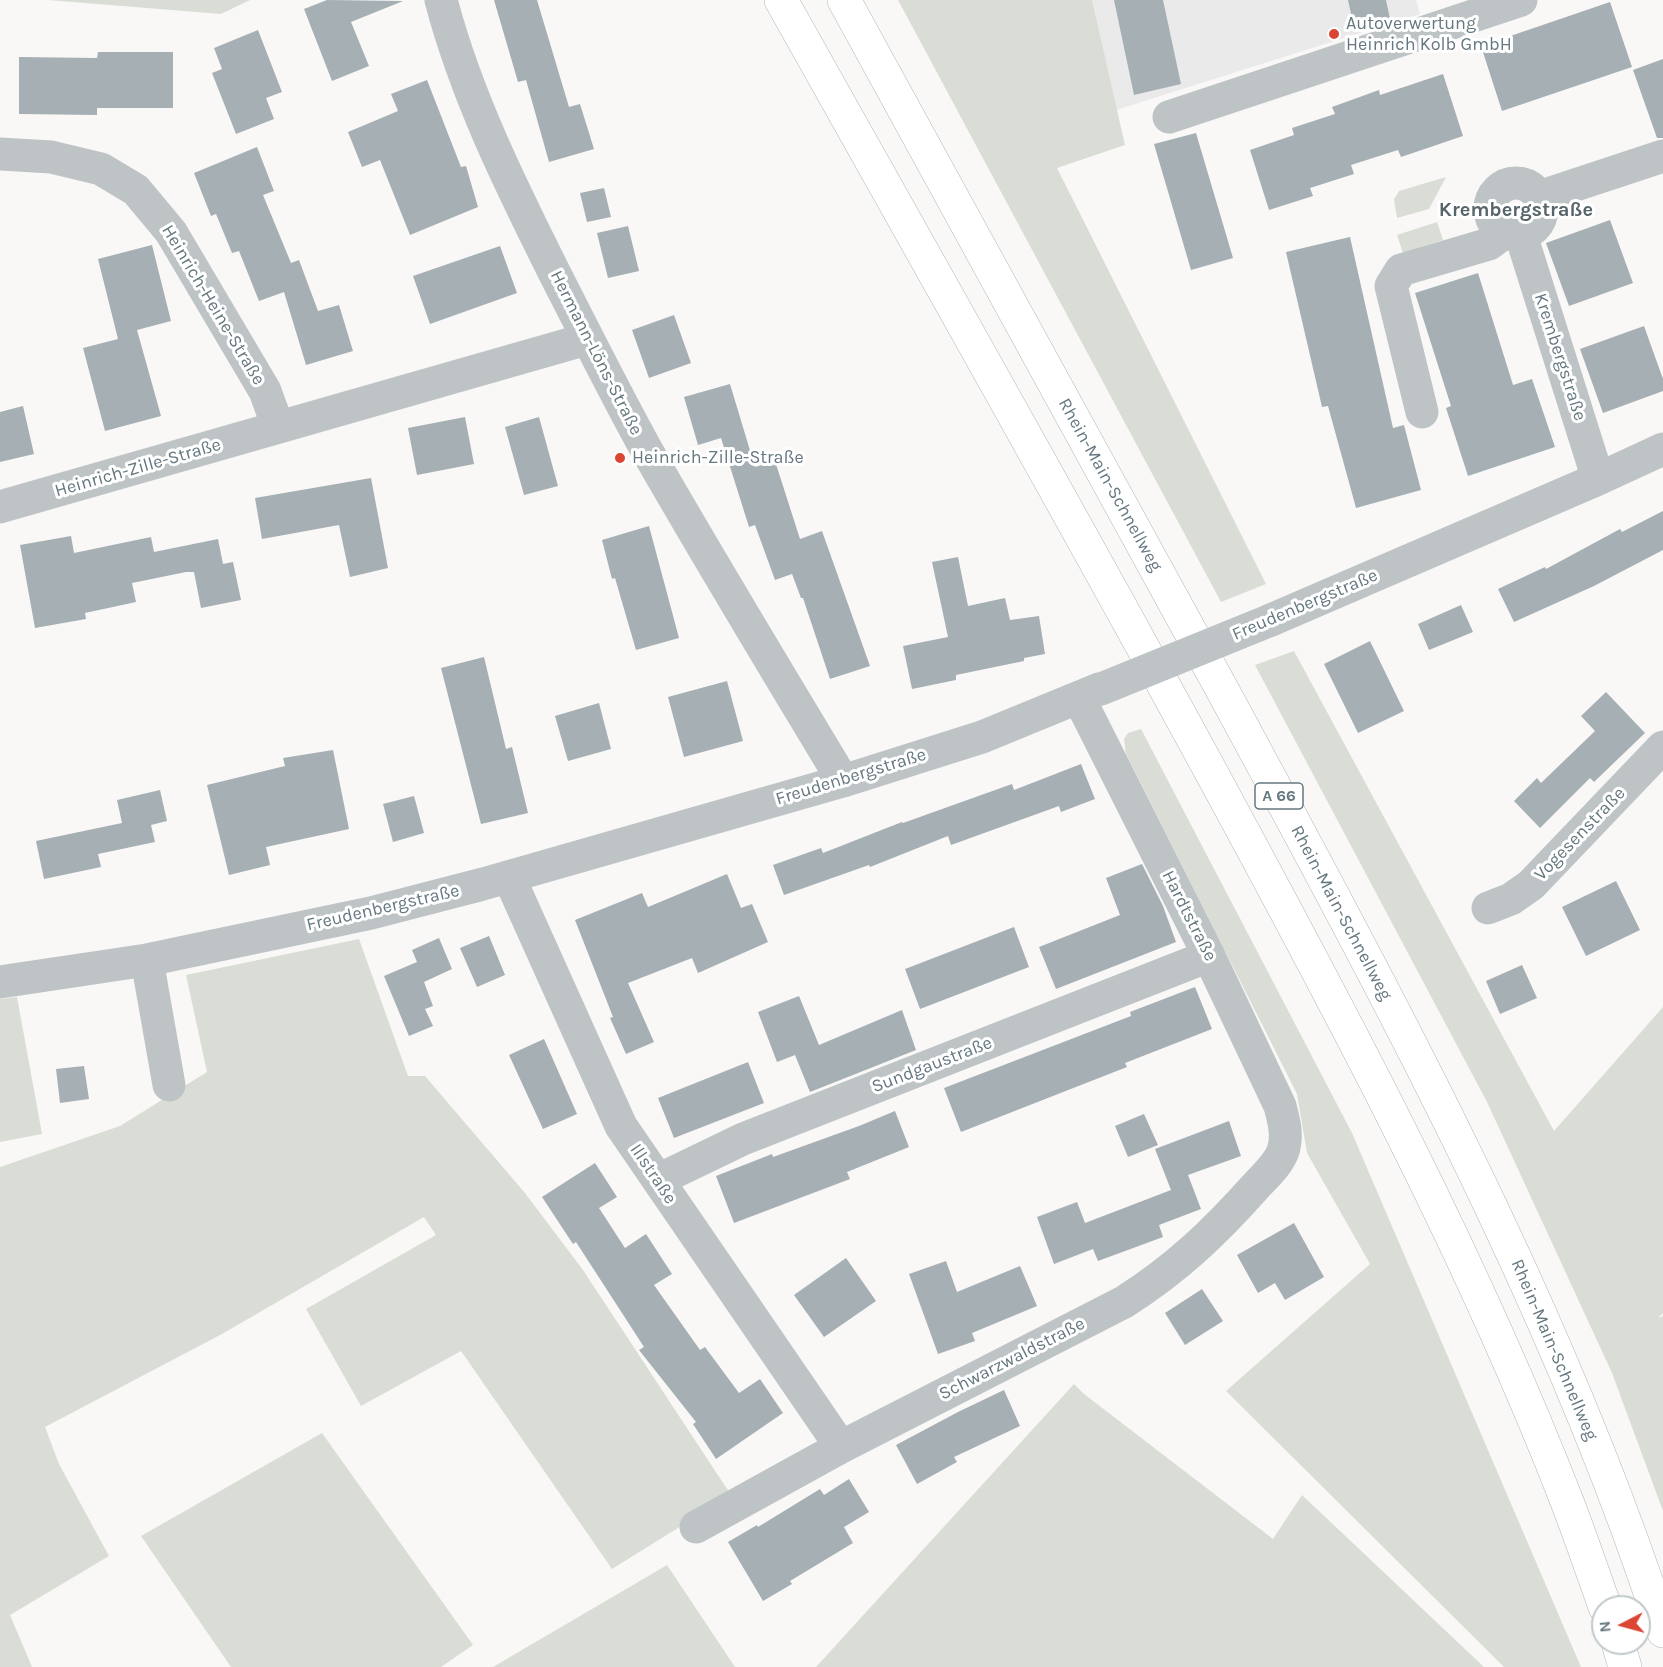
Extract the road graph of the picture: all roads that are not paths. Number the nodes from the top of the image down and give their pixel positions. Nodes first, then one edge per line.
1 (441, 0) edge
2 (781, 0) edge
3 (844, 0) edge
4 (1521, 0) edge
5 (1168, 117) dead end
6 (0, 154) edge
7 (1663, 156) edge
8 (1539, 197) junction
9 (1512, 234) junction
10 (587, 339) junction
11 (1422, 412) dead end
12 (278, 427) junction
13 (1663, 449) edge
14 (1598, 480) junction
15 (0, 507) edge
16 (1090, 693) junction
17 (1663, 747) edge
18 (843, 781) junction
19 (509, 877) junction
20 (1488, 908) dead end
21 (1209, 956) junction
22 (147, 960) junction
23 (0, 982) edge
24 (169, 1085) dead end
25 (1285, 1139) joint
26 (658, 1180) junction
27 (841, 1446) junction
28 (696, 1527) dead end
29 (1601, 1595) edge
30 (1661, 1625) edge

1 - 10 street, Hermann-Löns-Straße
2 - 29 highway, A 66
3 - 30 highway, Rhein-Main-Schnellweg / A 66
4 - 5 street
6 - 12 street, Heinrich-Heine-Straße
7 - 8 street
8 - 9 street
8 - 9 street, Krembergstraße
9 - 11 street
9 - 14 street, Krembergstraße
10 - 12 street, Heinrich-Zille-Straße
10 - 18 street, Hermann-Löns-Straße
12 - 15 street, Heinrich-Zille-Straße
13 - 14 street, Freudenbergstraße
14 - 16 street, Freudenbergstraße, bridge
16 - 18 street, Freudenbergstraße
16 - 21 street, Hardtstraße
17 - 20 street, Vogesenstraße
18 - 19 street, Freudenbergstraße
19 - 22 street, Freudenbergstraße
19 - 26 street, Illstraße
21 - 25 street, Hardtstraße
21 - 26 street, Sundgaustraße
22 - 23 street, Freudenbergstraße
22 - 24 street
25 - 27 street, Schwarzwaldstraße
26 - 27 street, Illstraße
27 - 28 street, Schwarzwaldstraße

